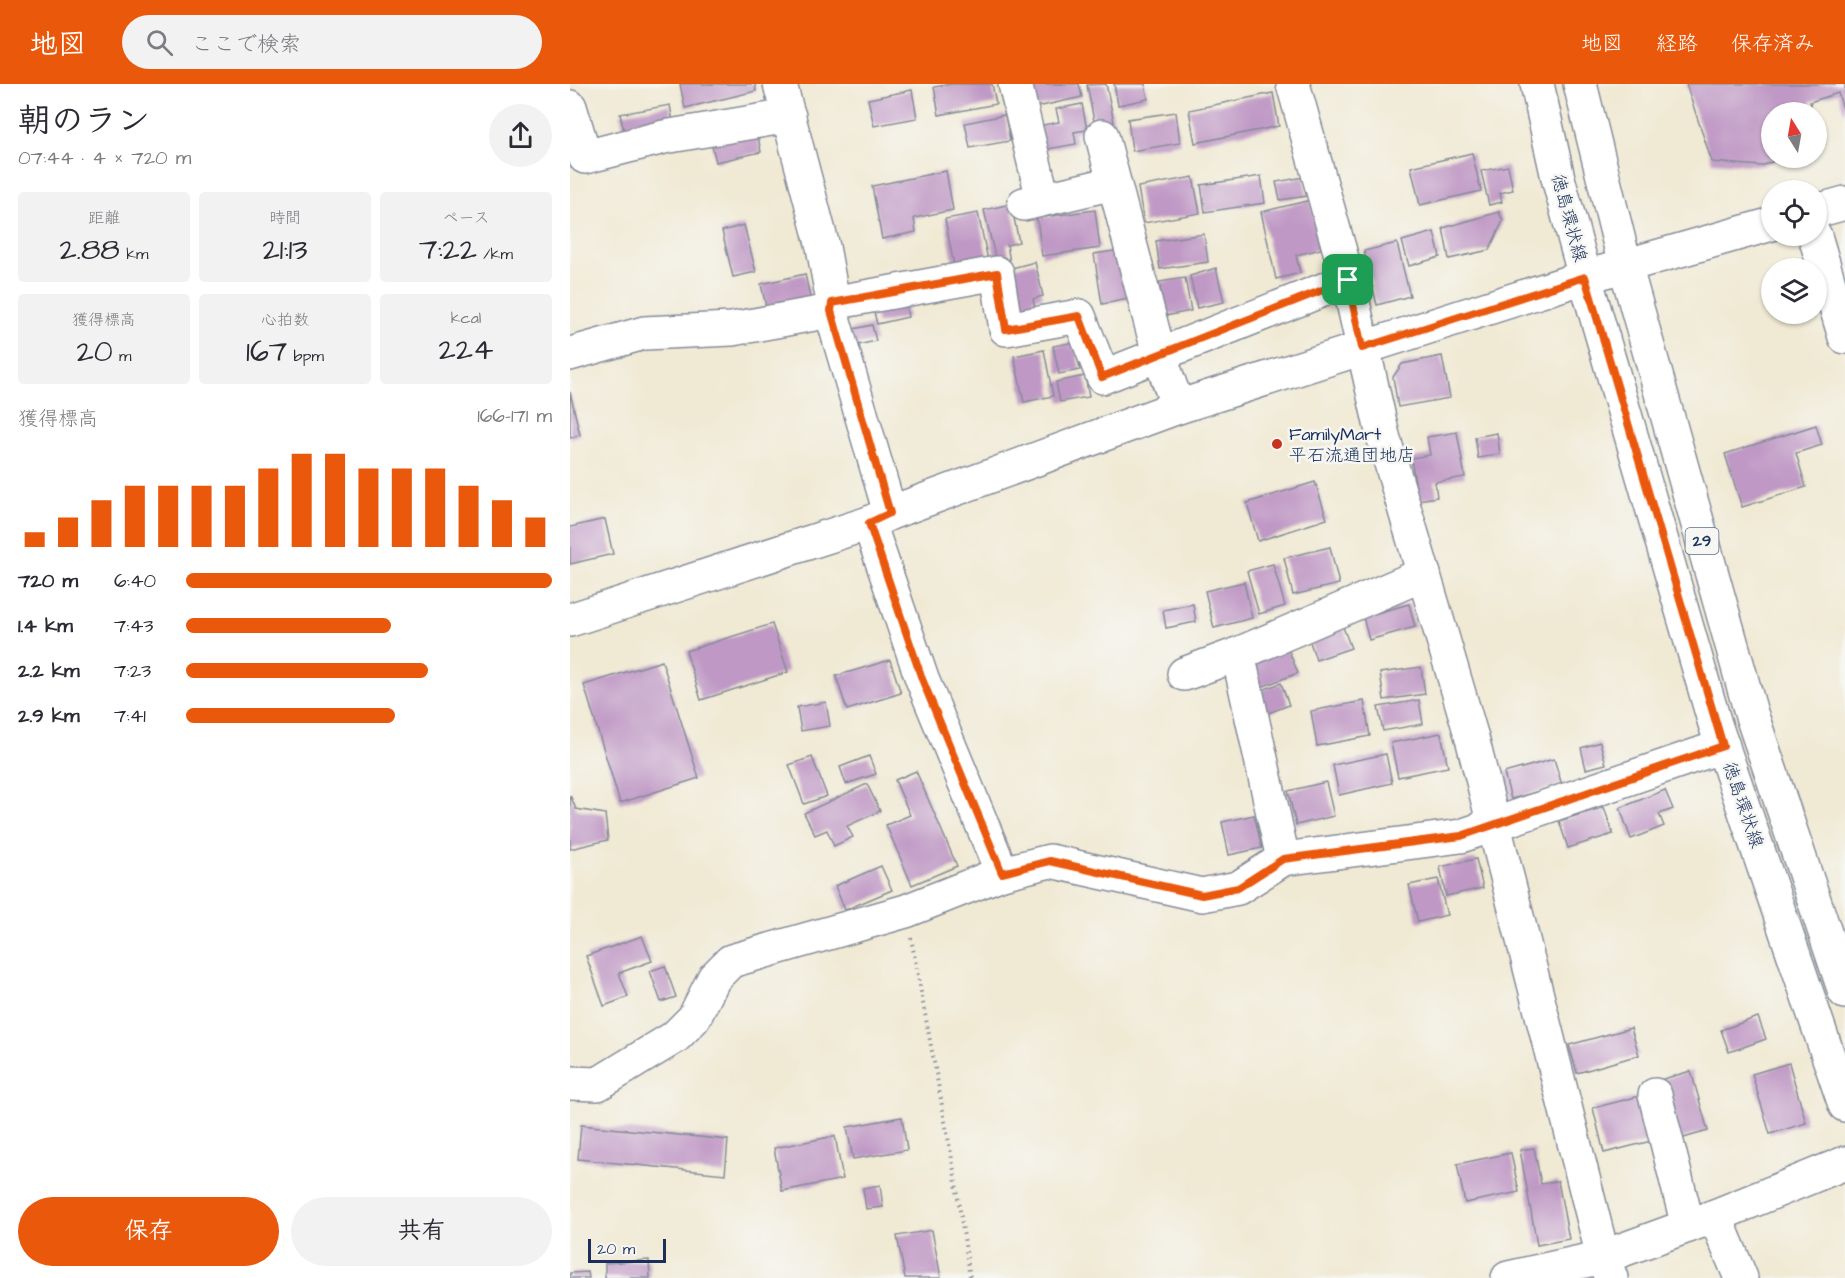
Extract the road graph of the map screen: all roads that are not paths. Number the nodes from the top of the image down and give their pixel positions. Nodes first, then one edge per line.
1 (780, 84) edge
2 (1015, 84) edge
3 (1293, 84) edge
4 (1537, 84) edge
5 (1580, 84) edge
6 (570, 107) edge
7 (789, 116) junction
8 (1102, 136) dead end
9 (1114, 183) junction
10 (1845, 203) edge
11 (1827, 208) edge
12 (1761, 227) edge
13 (1818, 246) edge
14 (1625, 265) junction
15 (1585, 277) junction
16 (1348, 280) junction
17 (832, 307) junction
18 (1845, 337) edge
19 (1362, 348) junction
20 (570, 354) edge
21 (1159, 354) junction
22 (1178, 407) junction
23 (879, 518) junction
24 (1424, 574) junction
25 (570, 620) edge
26 (1238, 654) junction
27 (1184, 674) dead end
28 (1723, 746) junction
29 (1494, 825) junction
30 (1283, 859) junction
31 (1002, 873) junction
32 (1845, 992) edge
33 (570, 1083) edge
34 (1655, 1095) dead end
35 (1845, 1105) edge
36 (1845, 1163) edge
37 (1702, 1221) junction
38 (1607, 1267) edge
39 (1508, 1278) edge
40 (1741, 1278) edge

1 - 7 street
2 - 9 street
3 - 16 street
4 - 15 street, 徳島環状線 / 29
5 - 14 street, 徳島環状線 / 29
6 - 7 street
7 - 17 street
8 - 9 street
9 - 21 street
10 - 11 street
12 - 14 street
13 - 18 street
14 - 15 street
14 - 32 street, 徳島環状線 / 29
15 - 19 street
15 - 28 street, 徳島環状線 / 29
16 - 19 street
16 - 21 street
17 - 20 street
17 - 21 street
17 - 23 street
19 - 22 street
19 - 24 street
21 - 22 street
22 - 23 street
23 - 25 street
23 - 31 street
24 - 26 street
24 - 29 street
26 - 27 street
26 - 30 street
28 - 29 street
28 - 35 street, 徳島環状線 / 29
29 - 30 street
29 - 38 street
30 - 31 street
31 - 33 street
34 - 37 street
36 - 37 street
37 - 38 street
37 - 40 street
38 - 39 street

